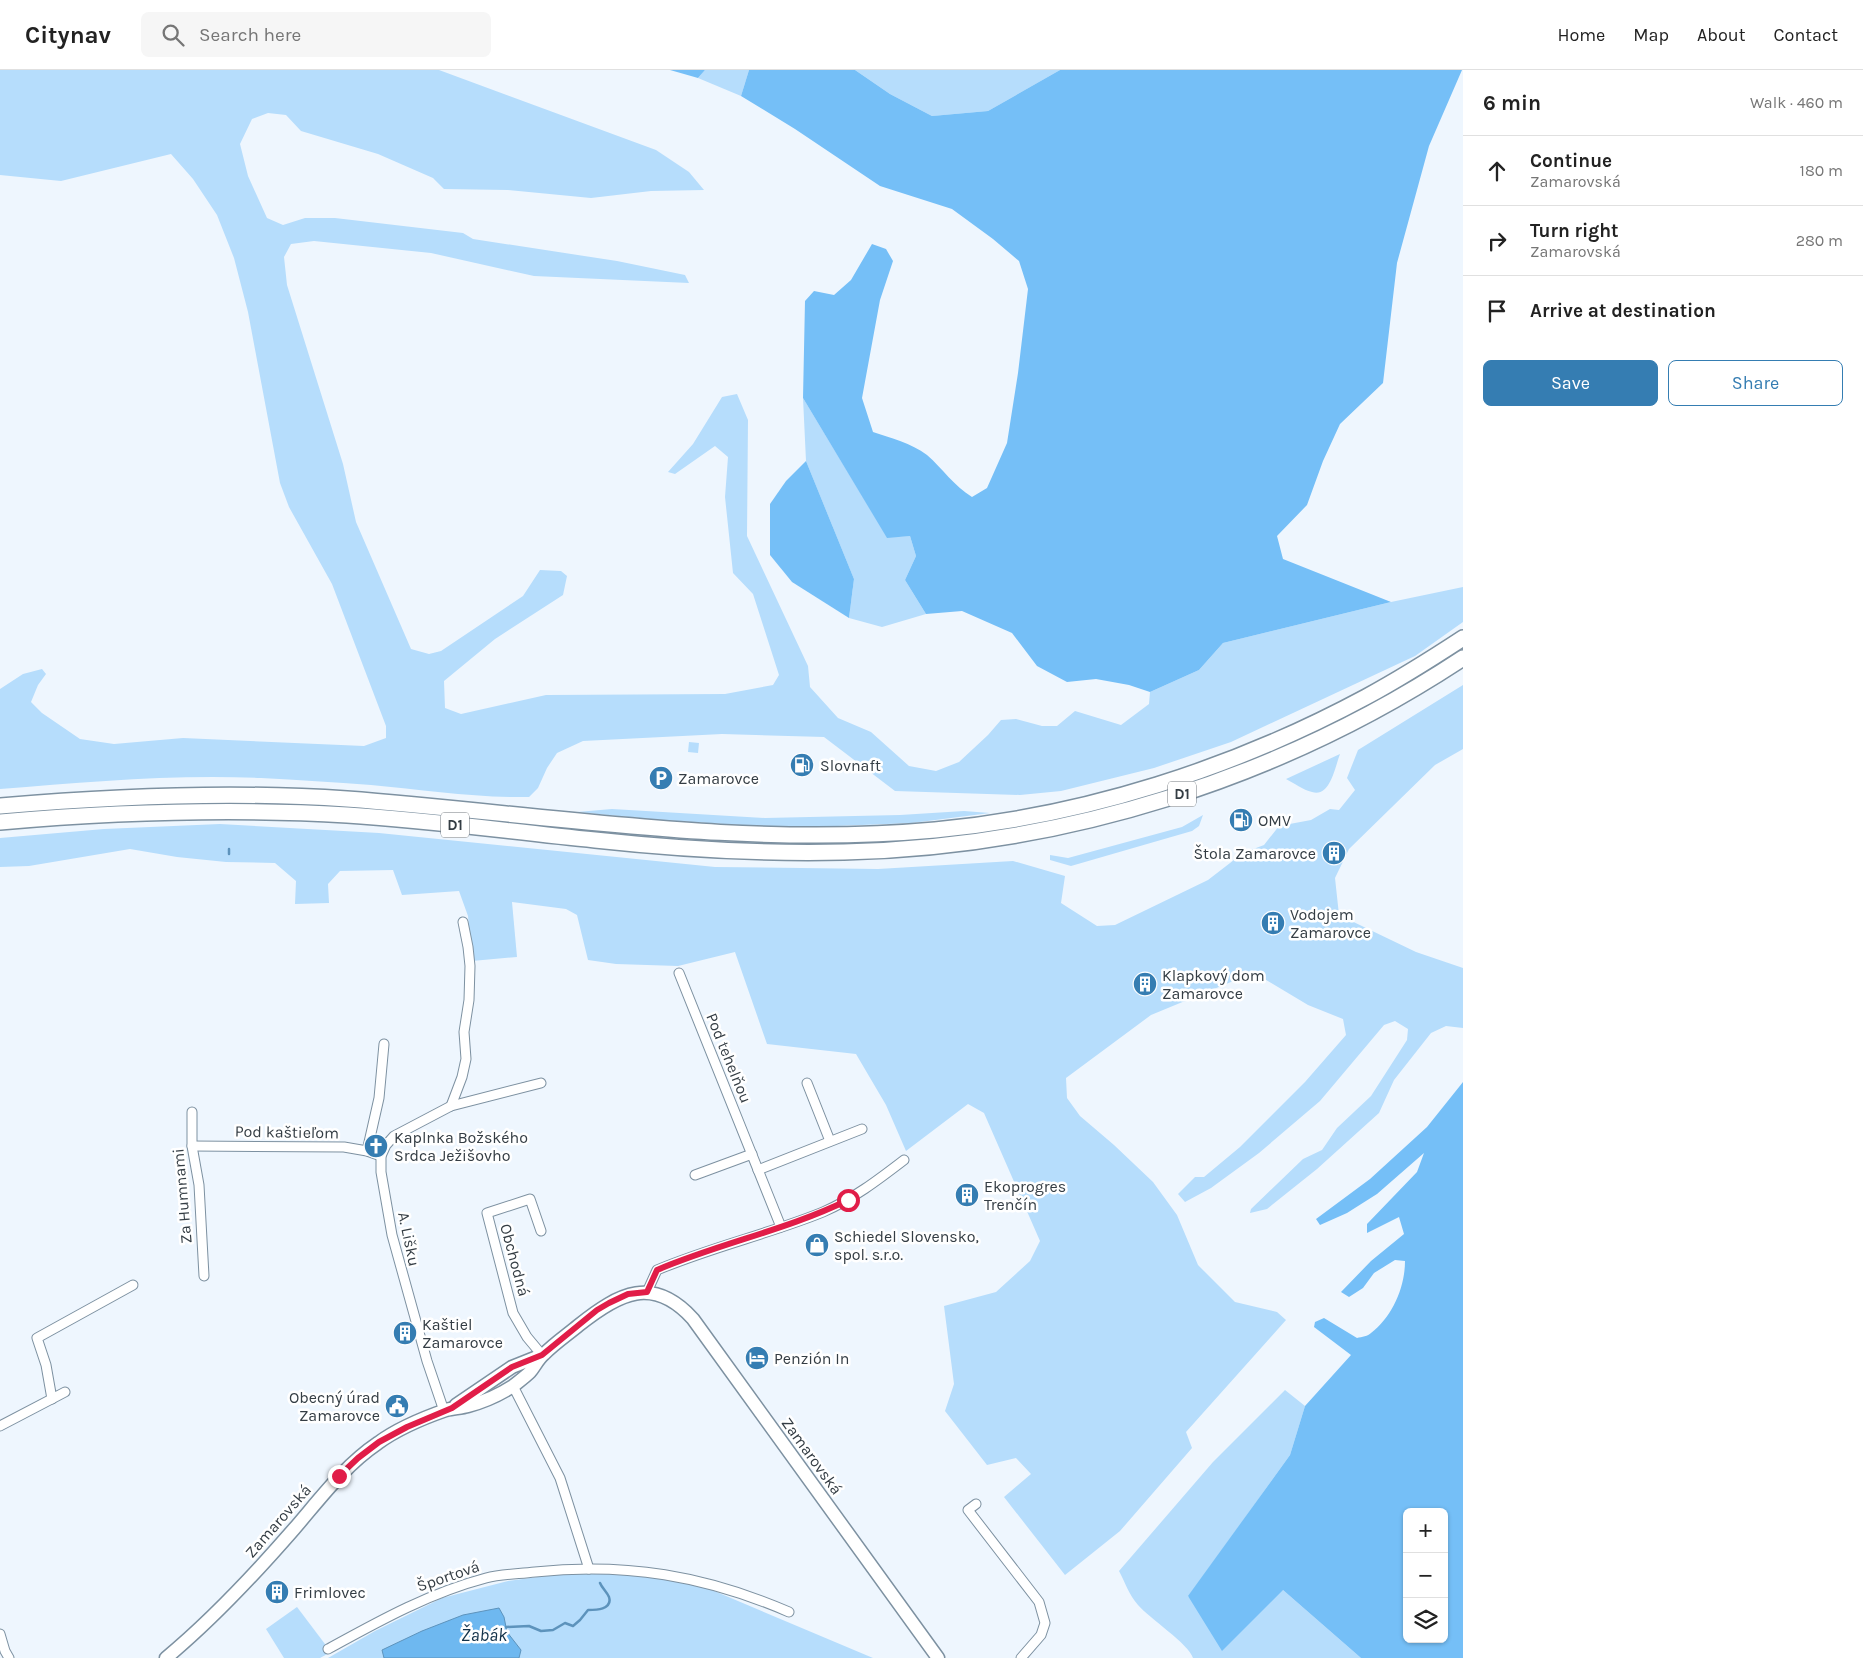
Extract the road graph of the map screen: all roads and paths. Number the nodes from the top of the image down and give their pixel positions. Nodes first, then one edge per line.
1 (1463, 638) edge
2 (1463, 658) edge
3 (0, 806) edge
4 (0, 822) edge
5 (462, 922) dead end
6 (679, 973) dead end
7 (384, 1044) dead end
8 (807, 1082) dead end
9 (540, 1083) dead end
10 (451, 1106) junction
11 (192, 1112) dead end
12 (862, 1128) dead end
13 (830, 1141) junction
14 (192, 1146) junction
15 (367, 1151) junction
16 (752, 1154) junction
17 (381, 1156) junction
18 (904, 1160) dead end
19 (758, 1170) junction
20 (695, 1175) dead end
21 (781, 1227) junction
22 (541, 1231) dead end
23 (204, 1276) dead end
24 (133, 1285) dead end
25 (647, 1292) junction
26 (542, 1355) junction
27 (513, 1386) junction
28 (65, 1392) dead end
29 (52, 1399) junction
30 (448, 1410) junction
31 (0, 1426) edge
32 (976, 1504) dead end
33 (589, 1569) junction
34 (789, 1612) dead end
35 (0, 1634) edge
36 (1, 1643) edge
37 (328, 1649) dead end
38 (937, 1657) edge
39 (9, 1658) edge
40 (166, 1658) edge
41 (1021, 1658) edge

1 - 3 highway, D1
2 - 4 highway, D1
5 - 10 street
6 - 16 street, Pod tehelňou
7 - 15 street
8 - 13 street
9 - 10 street
10 - 17 street
11 - 14 street, Za Humnami
12 - 13 street
13 - 19 street
14 - 15 street, Pod kaštieľom
14 - 23 street, Za Humnami
15 - 17 street, Pod kaštieľom
16 - 19 street, Pod tehelňou
16 - 20 street
17 - 30 street, A. Lišku
18 - 21 street
19 - 21 street, Pod tehelňou
21 - 25 street
22 - 26 street, Obchodná
24 - 29 street
25 - 26 main road, Zamarovská
25 - 38 main road, Zamarovská
26 - 27 main road, Zamarovská
26 - 30 main road, Zamarovská
27 - 30 main road, Zamarovská
27 - 33 street
28 - 29 street
29 - 31 street
30 - 40 main road, Zamarovská
32 - 41 street
33 - 34 street, Športová
33 - 37 street, Športová
35 - 36 street
36 - 39 street

